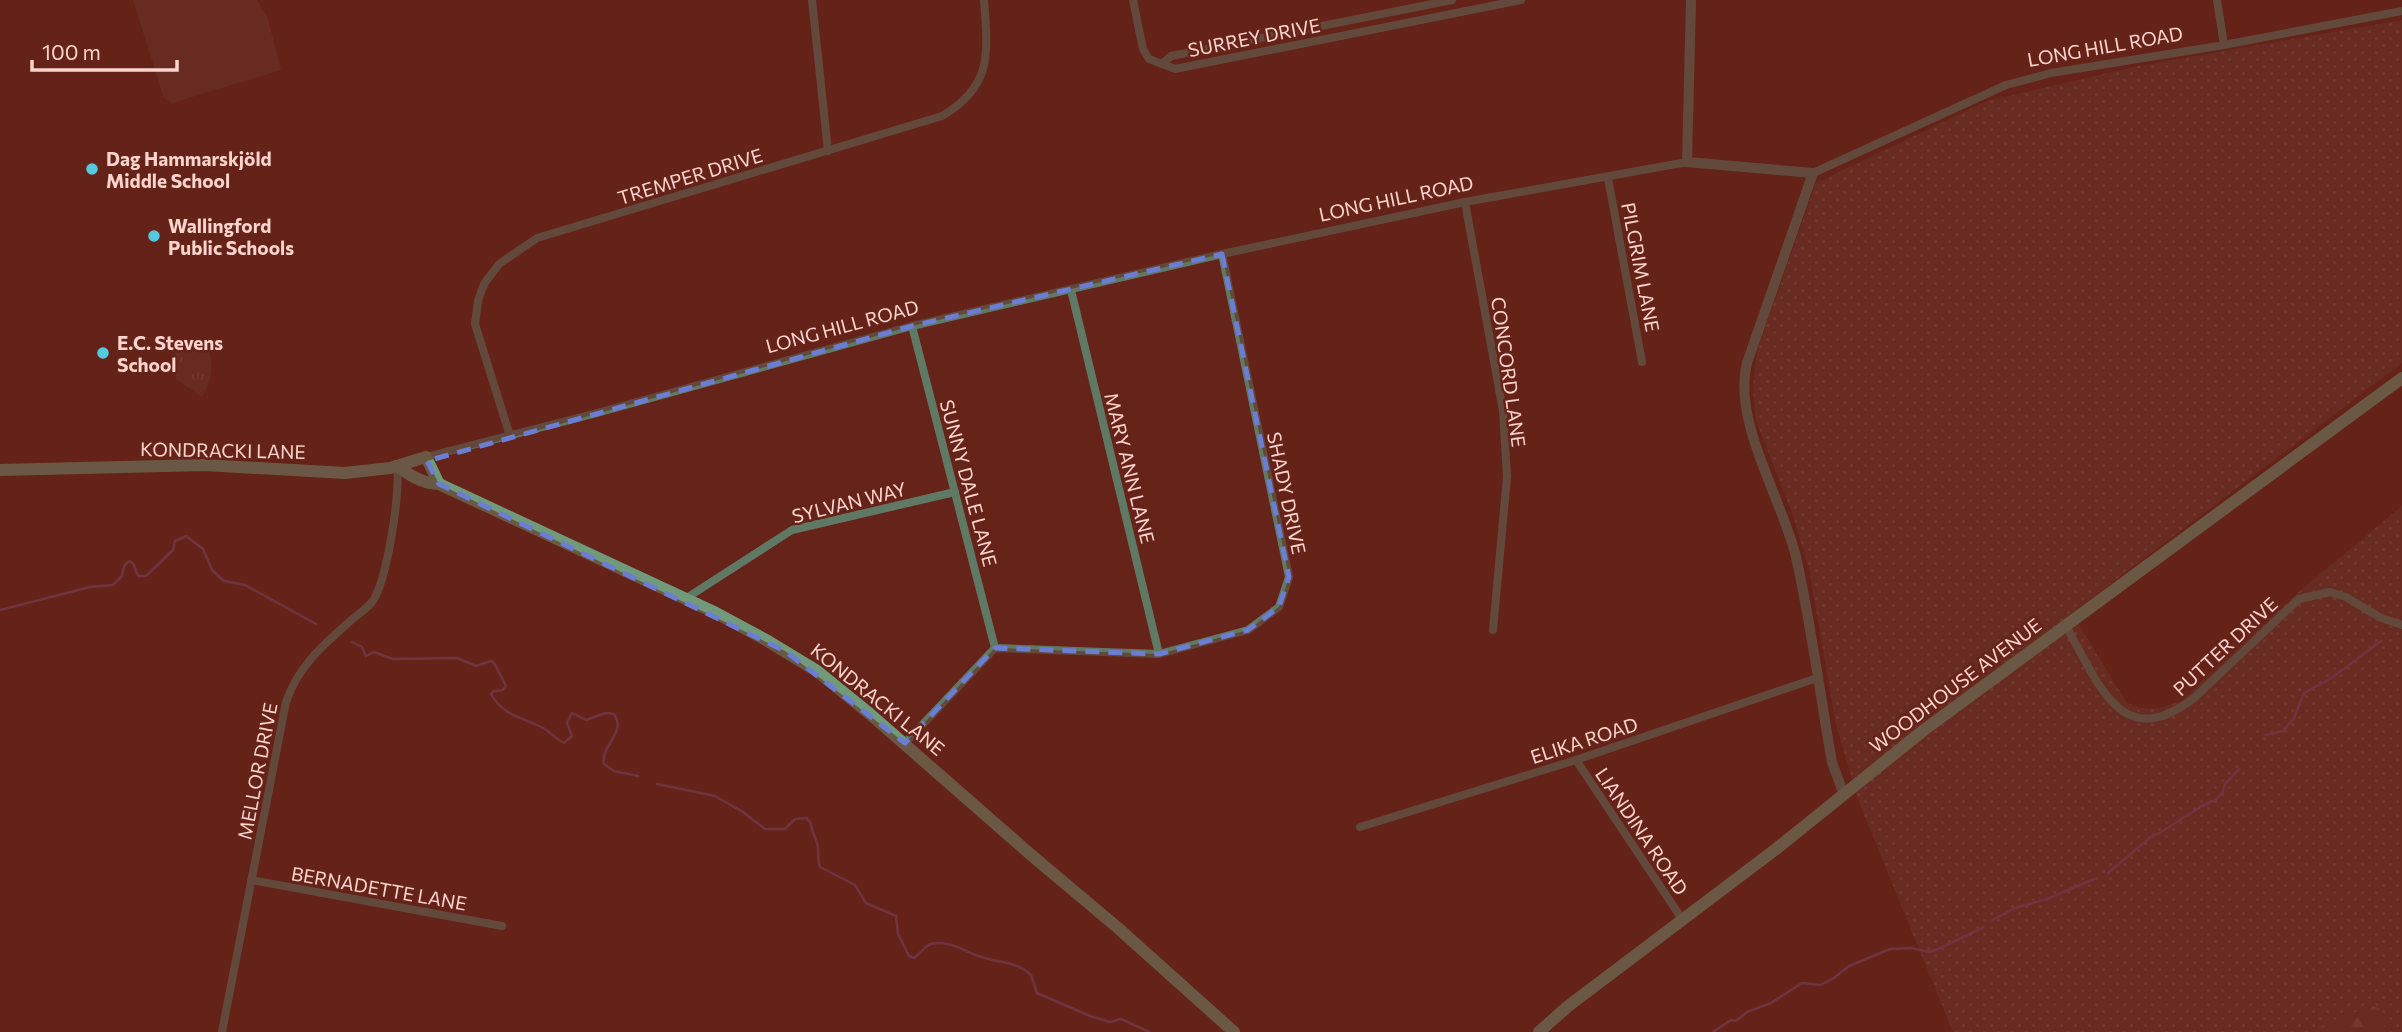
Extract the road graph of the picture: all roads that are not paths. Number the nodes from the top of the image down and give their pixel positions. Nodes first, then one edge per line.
1 (812, 0) edge
2 (984, 0) edge
3 (1133, 0) edge
4 (1452, 0) edge
5 (1521, 0) edge
6 (1691, 0) edge
7 (2217, 0) edge
8 (2402, 11) edge
9 (2224, 45) junction
10 (1163, 64) junction
11 (828, 151) junction
12 (1687, 162) junction
13 (1813, 173) junction
14 (1608, 178) junction
15 (1465, 202) junction
16 (1222, 254) junction
17 (1070, 290) junction
18 (912, 326) junction
19 (1643, 362) dead end
20 (2402, 378) edge
21 (510, 436) junction
22 (426, 457) junction
23 (397, 466) junction
24 (0, 470) edge
25 (439, 484) junction
26 (955, 492) junction
27 (685, 599) junction
28 (2402, 625) edge
29 (2066, 626) junction
30 (1493, 630) dead end
31 (995, 648) junction
32 (1159, 654) junction
33 (1817, 678) junction
34 (905, 743) junction
35 (1576, 760) junction
36 (1844, 794) junction
37 (1360, 827) dead end
38 (251, 880) junction
39 (1682, 919) junction
40 (502, 926) dead end
41 (222, 1032) edge
42 (1234, 1032) edge
43 (1539, 1032) edge

1 - 11 street
2 - 11 street, TREMPER DRIVE
3 - 10 street
4 - 10 street, SURREY DRIVE
5 - 10 street, SURREY DRIVE
6 - 12 street
7 - 9 street
8 - 9 street, LONG HILL ROAD
9 - 13 street, LONG HILL ROAD
11 - 21 street, TREMPER DRIVE
12 - 13 street, LONG HILL ROAD
12 - 14 street, LONG HILL ROAD
13 - 33 street
14 - 15 street, LONG HILL ROAD
14 - 19 street, PILGRIM LANE
15 - 16 street, LONG HILL ROAD
15 - 30 street, CONCORD LANE
16 - 17 street, LONG HILL ROAD
16 - 32 street, SHADY DRIVE
17 - 18 street, LONG HILL ROAD
17 - 32 street, MARY ANN LANE
18 - 21 street, LONG HILL ROAD
18 - 26 street, SUNNY DALE LANE
20 - 29 main road, WOODHOUSE AVENUE
21 - 22 street, LONG HILL ROAD
22 - 23 main road, LONG HILL ROAD
22 - 25 main road
23 - 24 main road, KONDRACKI LANE
23 - 25 main road, KONDRACKI LANE
23 - 38 street, MELLOR DRIVE
25 - 27 main road, KONDRACKI LANE
26 - 27 street, SYLVAN WAY
26 - 31 street, SUNNY DALE LANE
27 - 34 main road, KONDRACKI LANE
28 - 29 street, PUTTER DRIVE
29 - 36 main road, WOODHOUSE AVENUE
31 - 32 street, SHADY DRIVE
31 - 34 street
33 - 35 street, ELIKA ROAD
33 - 36 street
34 - 42 main road, KONDRACKI LANE
35 - 37 street, ELIKA ROAD
35 - 39 street, LIANDINA ROAD
36 - 39 main road, WOODHOUSE AVENUE
38 - 40 street, BERNADETTE LANE
38 - 41 street, MELLOR DRIVE
39 - 43 main road, WOODHOUSE AVENUE

